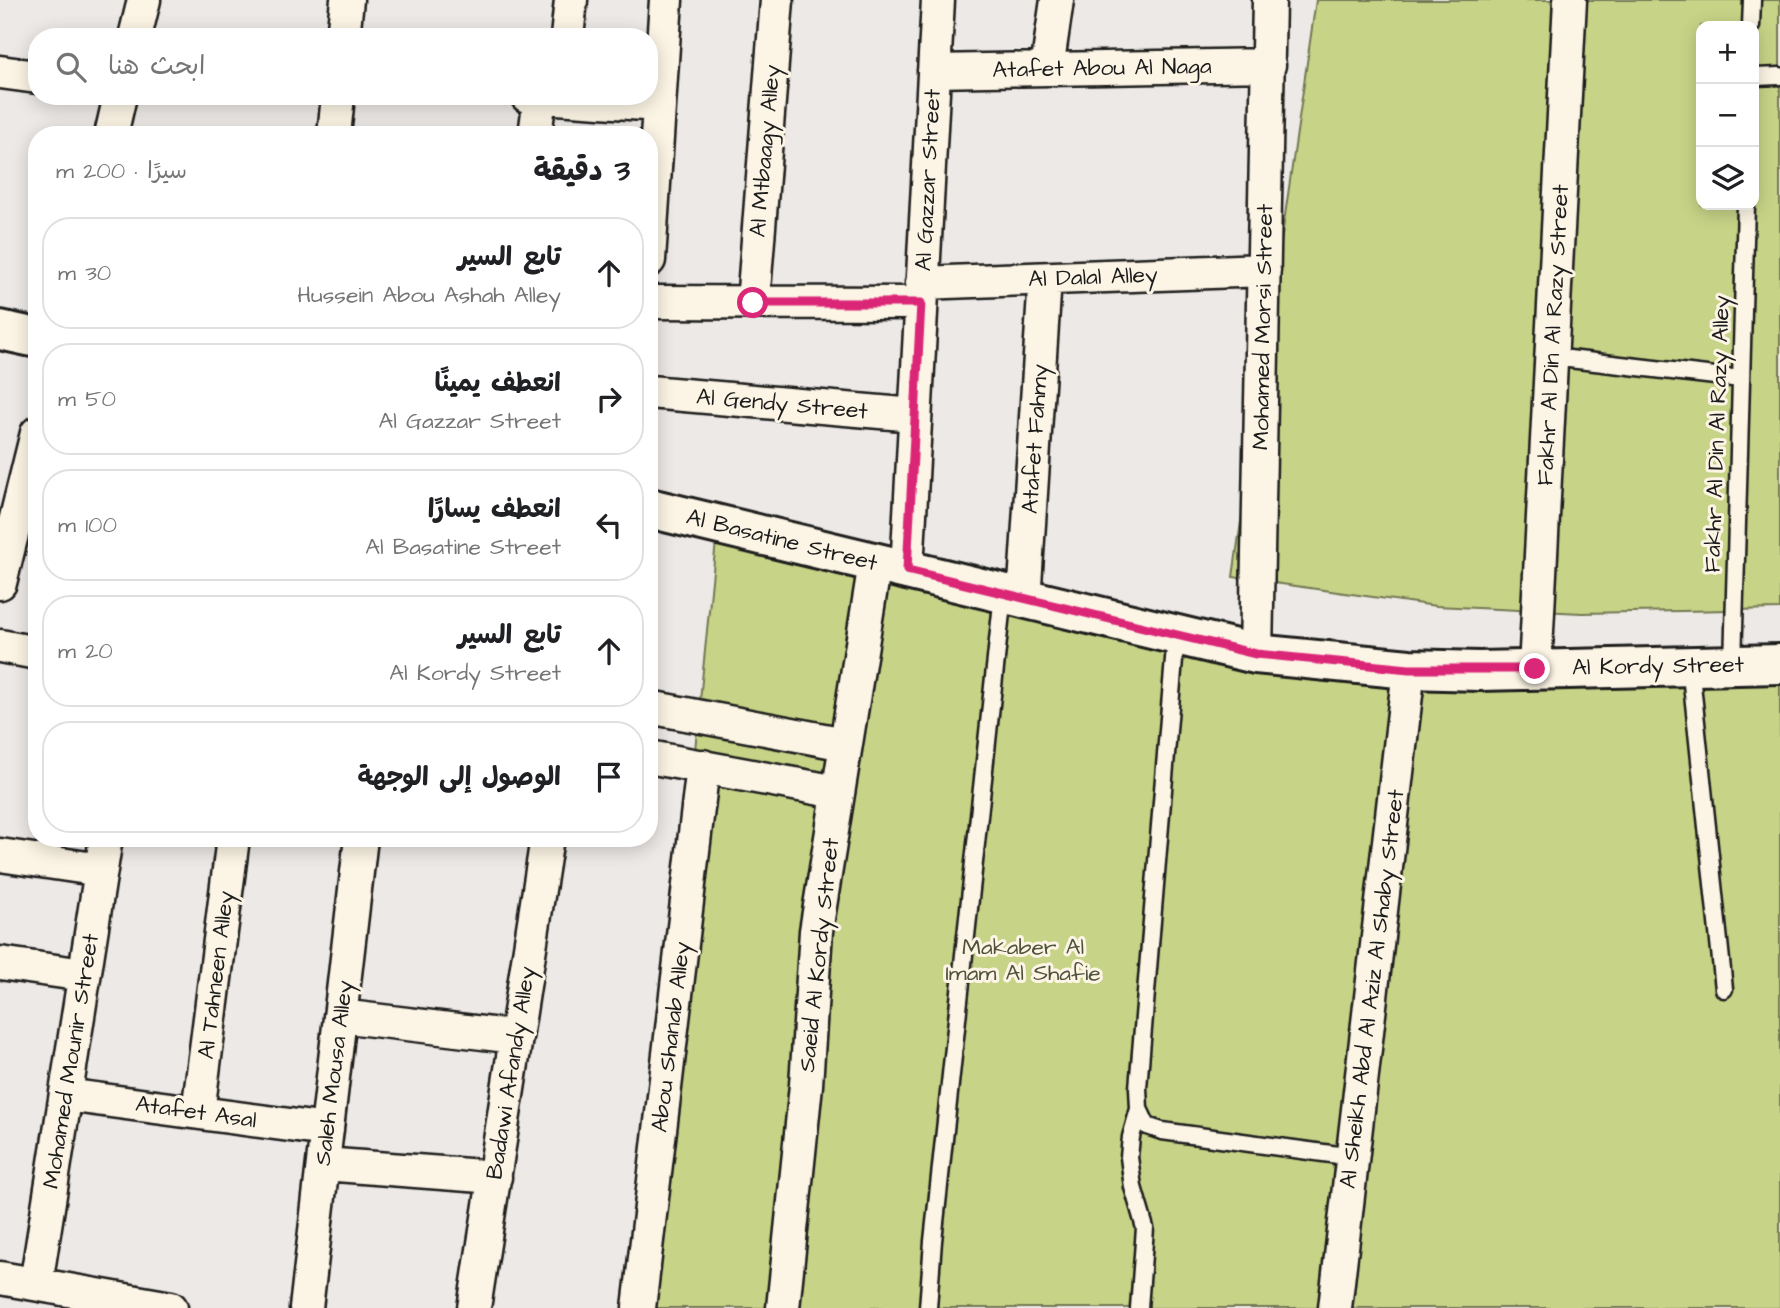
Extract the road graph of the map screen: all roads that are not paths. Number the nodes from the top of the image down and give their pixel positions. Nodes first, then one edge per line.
1 (144, 0) edge
2 (347, 0) edge
3 (571, 0) edge
4 (666, 0) edge
5 (777, 0) edge
6 (938, 0) edge
7 (1057, 0) edge
8 (1269, 0) edge
9 (1570, 0) edge
10 (1752, 0) edge
11 (1751, 21) edge
12 (137, 28) edge
13 (344, 28) edge
14 (568, 28) edge
15 (1269, 65) junction
16 (1046, 69) junction
17 (934, 71) junction
18 (0, 72) edge
19 (28, 76) edge
20 (1780, 76) edge
21 (1759, 77) edge
22 (118, 105) edge
23 (337, 105) edge
24 (550, 105) edge
25 (659, 105) joint
26 (113, 126) edge
27 (335, 126) edge
28 (539, 126) edge
29 (658, 126) edge
30 (1746, 210) edge
31 (1264, 270) junction
32 (1045, 279) junction
33 (922, 293) junction
34 (658, 302) edge
35 (753, 303) junction
36 (0, 330) edge
37 (28, 336) edge
38 (1552, 357) junction
39 (1741, 379) junction
40 (658, 393) edge
41 (915, 415) junction
42 (28, 469) edge
43 (658, 510) edge
44 (891, 567) junction
45 (0, 583) edge
46 (1014, 597) junction
47 (1176, 635) junction
48 (0, 646) edge
49 (28, 651) edge
50 (1256, 654) junction
51 (1733, 664) junction
52 (1780, 664) edge
53 (1690, 665) junction
54 (1409, 669) junction
55 (1535, 669) junction
56 (658, 709) edge
57 (845, 744) junction
58 (658, 758) edge
59 (703, 766) junction
60 (837, 792) junction
61 (105, 847) edge
62 (232, 847) edge
63 (360, 847) edge
64 (546, 847) edge
65 (0, 855) edge
66 (101, 870) junction
67 (0, 963) edge
68 (85, 975) junction
69 (1724, 989) dead end
70 (340, 1016) junction
71 (516, 1037) junction
72 (66, 1095) junction
73 (1139, 1109) junction
74 (198, 1112) junction
75 (327, 1129) junction
76 (1353, 1157) junction
77 (323, 1164) junction
78 (495, 1177) junction
79 (0, 1278) edge
80 (46, 1293) edge
81 (171, 1308) edge
82 (306, 1308) edge
83 (474, 1308) edge
84 (639, 1308) edge
85 (783, 1308) edge
86 (928, 1308) edge
87 (1139, 1308) edge
88 (1335, 1308) edge

1 - 12 street
2 - 13 street
3 - 14 street
4 - 25 street
5 - 35 street, Al Mtbaagy Alley
6 - 17 street, Al Gazzar Street
7 - 16 street
8 - 15 street, Mohamed Morsi Street
9 - 38 street, Fakhr Al Din Al Razy Street
10 - 11 lane
15 - 16 street, Atafet Abou Al Naga
15 - 31 street, Mohamed Morsi Street
16 - 17 street, Atafet Abou Al Naga
17 - 33 street, Al Gazzar Street
18 - 19 street
20 - 21 lane
22 - 26 street
23 - 27 street
24 - 28 street
25 - 29 street
30 - 39 lane, Fakhr Al Din Al Razy Alley
31 - 32 street, Al Dalal Alley
31 - 50 street, Mohamed Morsi Street
32 - 33 street, Al Dalal Alley
32 - 46 street, Atafet Fahmy
33 - 35 street, Al Dalal Alley
33 - 41 street, Al Gazzar Street
34 - 35 street, Al Dalal Alley
36 - 37 street
38 - 39 lane
38 - 55 street, Fakhr Al Din Al Razy Street
39 - 51 lane, Fakhr Al Din Al Razy Alley
40 - 41 street, Al Gendy Street
41 - 44 street, Al Gazzar Street
42 - 45 street
43 - 44 street, Al Basatine Street
44 - 46 street, Al Basatine Street
44 - 57 street, Saeid Al Kordy Street
46 - 47 street, Al Basatine Street
46 - 86 lane
47 - 50 street, Al Basatine Street
47 - 73 lane
48 - 49 street
50 - 54 street, Al Basatine Street
51 - 52 street, Al Kordy Street
51 - 53 street, Al Kordy Street
53 - 55 street, Al Kordy Street
53 - 69 lane
54 - 55 street, Al Kordy Street
54 - 76 street, Al Sheikh Abd Al Aziz Al Shaby Street
56 - 57 street
57 - 60 street, Saeid Al Kordy Street
58 - 59 street
59 - 60 street
59 - 84 street, Abou Shanab Alley
60 - 85 street, Saeid Al Kordy Street
61 - 66 street, Mohamed Mounir Street
62 - 74 street, Al Tahneen Alley
63 - 70 street, Saleh Mousa Alley
64 - 71 street, Badawi Afandy Alley
65 - 66 street
66 - 68 street, Mohamed Mounir Street
67 - 68 street
68 - 72 street, Mohamed Mounir Street
70 - 71 street
70 - 75 street, Saleh Mousa Alley
71 - 78 street, Badawi Afandy Alley
72 - 74 street, Atafet Asal
72 - 80 street, Mohamed Mounir Street
73 - 76 lane
73 - 87 lane
74 - 75 street, Atafet Asal
75 - 77 street, Saleh Mousa Alley
76 - 88 street, Al Sheikh Abd Al Aziz Al Shaby Street
77 - 78 street
77 - 82 street, Saleh Mousa Alley
78 - 83 street, Badawi Afandy Alley
79 - 80 street
80 - 81 street

